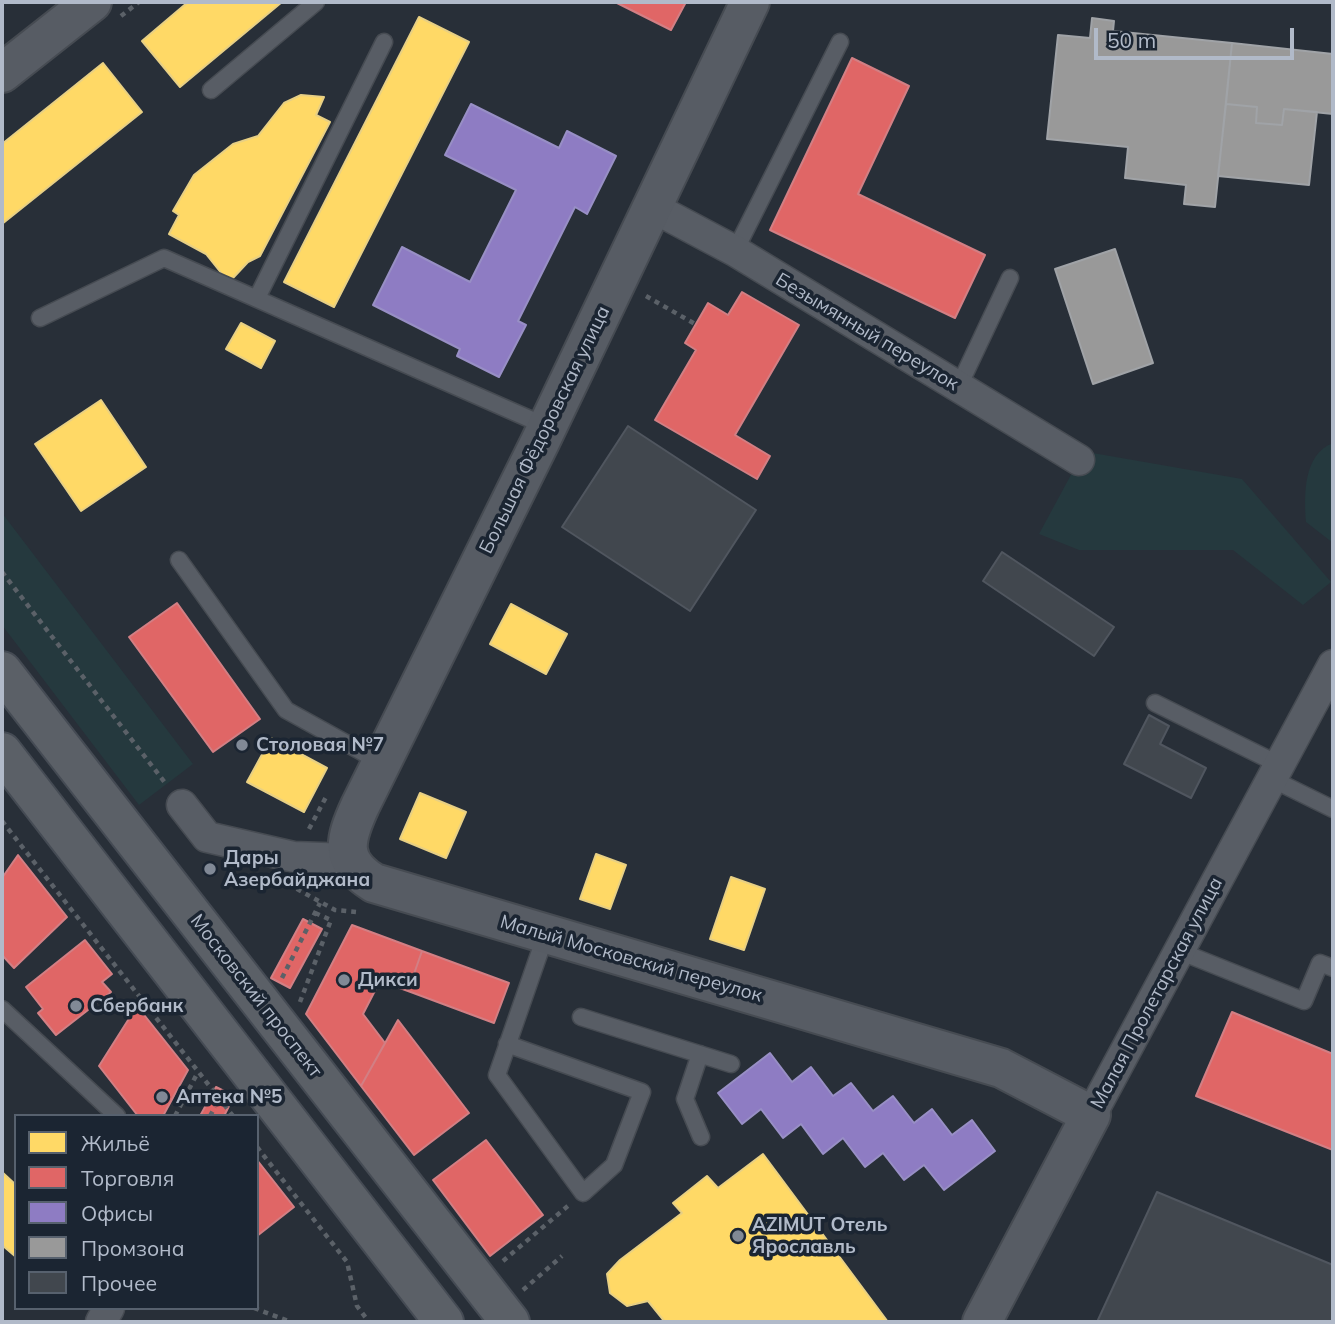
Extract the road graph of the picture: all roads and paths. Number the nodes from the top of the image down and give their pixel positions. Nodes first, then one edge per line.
1 (92, 2) edge
2 (316, 2) edge
3 (750, 2) edge
4 (384, 42) dead end
5 (840, 42) dead end
6 (2, 73) edge
7 (211, 90) dead end
8 (654, 208) junction
9 (735, 251) junction
10 (1010, 278) dead end
11 (646, 296) dead end
12 (257, 299) junction
13 (40, 318) dead end
14 (695, 324) dead end
15 (958, 388) junction
16 (548, 427) junction
17 (1079, 460) dead end
18 (179, 560) dead end
19 (2, 572) edge
20 (1333, 665) edge
21 (2, 671) edge
22 (1156, 703) dead end
23 (2, 752) edge
24 (382, 764) junction
25 (1276, 772) junction
26 (182, 804) joint
27 (1333, 809) edge
28 (2, 821) edge
29 (349, 859) junction
30 (320, 903) dead end
31 (335, 910) dead end
32 (331, 920) dead end
33 (546, 934) junction
34 (1179, 951) junction
35 (1333, 968) edge
36 (282, 978) dead end
37 (2, 1009) edge
38 (581, 1017) dead end
39 (507, 1044) junction
40 (699, 1055) junction
41 (731, 1064) dead end
42 (198, 1072) junction
43 (215, 1107) dead end
44 (115, 1114) edge
45 (176, 1114) edge
46 (211, 1114) edge
47 (231, 1114) edge
48 (1091, 1115) junction
49 (701, 1137) dead end
50 (259, 1150) edge
51 (583, 1193) junction
52 (562, 1256) dead end
53 (495, 1269) dead end
54 (513, 1309) edge
55 (259, 1310) edge
56 (291, 1322) edge
57 (369, 1322) edge
58 (444, 1322) edge
59 (982, 1322) edge

1 - 6 street
2 - 7 lane
3 - 8 street, Большая Фёдоровская улица
4 - 12 lane
5 - 9 lane
8 - 9 street, Безымянный переулок
8 - 16 street, Большая Фёдоровская улица
9 - 15 street, Безымянный переулок
10 - 15 lane
11 - 14 path
12 - 13 lane
12 - 16 lane
15 - 17 street, Безымянный переулок
16 - 24 street, Большая Фёдоровская улица
18 - 24 lane
19 - 26 path
20 - 25 street, Малая Пролетарская улица
21 - 54 main road, Московский проспект
22 - 25 lane
23 - 58 main road
24 - 29 street, Большая Фёдоровская улица
25 - 27 lane
25 - 34 street, Малая Пролетарская улица
26 - 29 street
28 - 42 path
29 - 33 street, Малый Московский переулок
30 - 36 path
31 - 32 path
33 - 39 lane
33 - 48 street, Малый Московский переулок
34 - 35 lane
34 - 48 street, Малая Пролетарская улица
37 - 44 lane
38 - 40 lane
39 - 51 lane
39 - 51 lane
40 - 41 lane
40 - 49 lane
42 - 45 path
42 - 47 path
43 - 46 path
48 - 59 street, Малая Пролетарская улица
50 - 57 path
51 - 53 path
52 - 54 path
55 - 56 path

